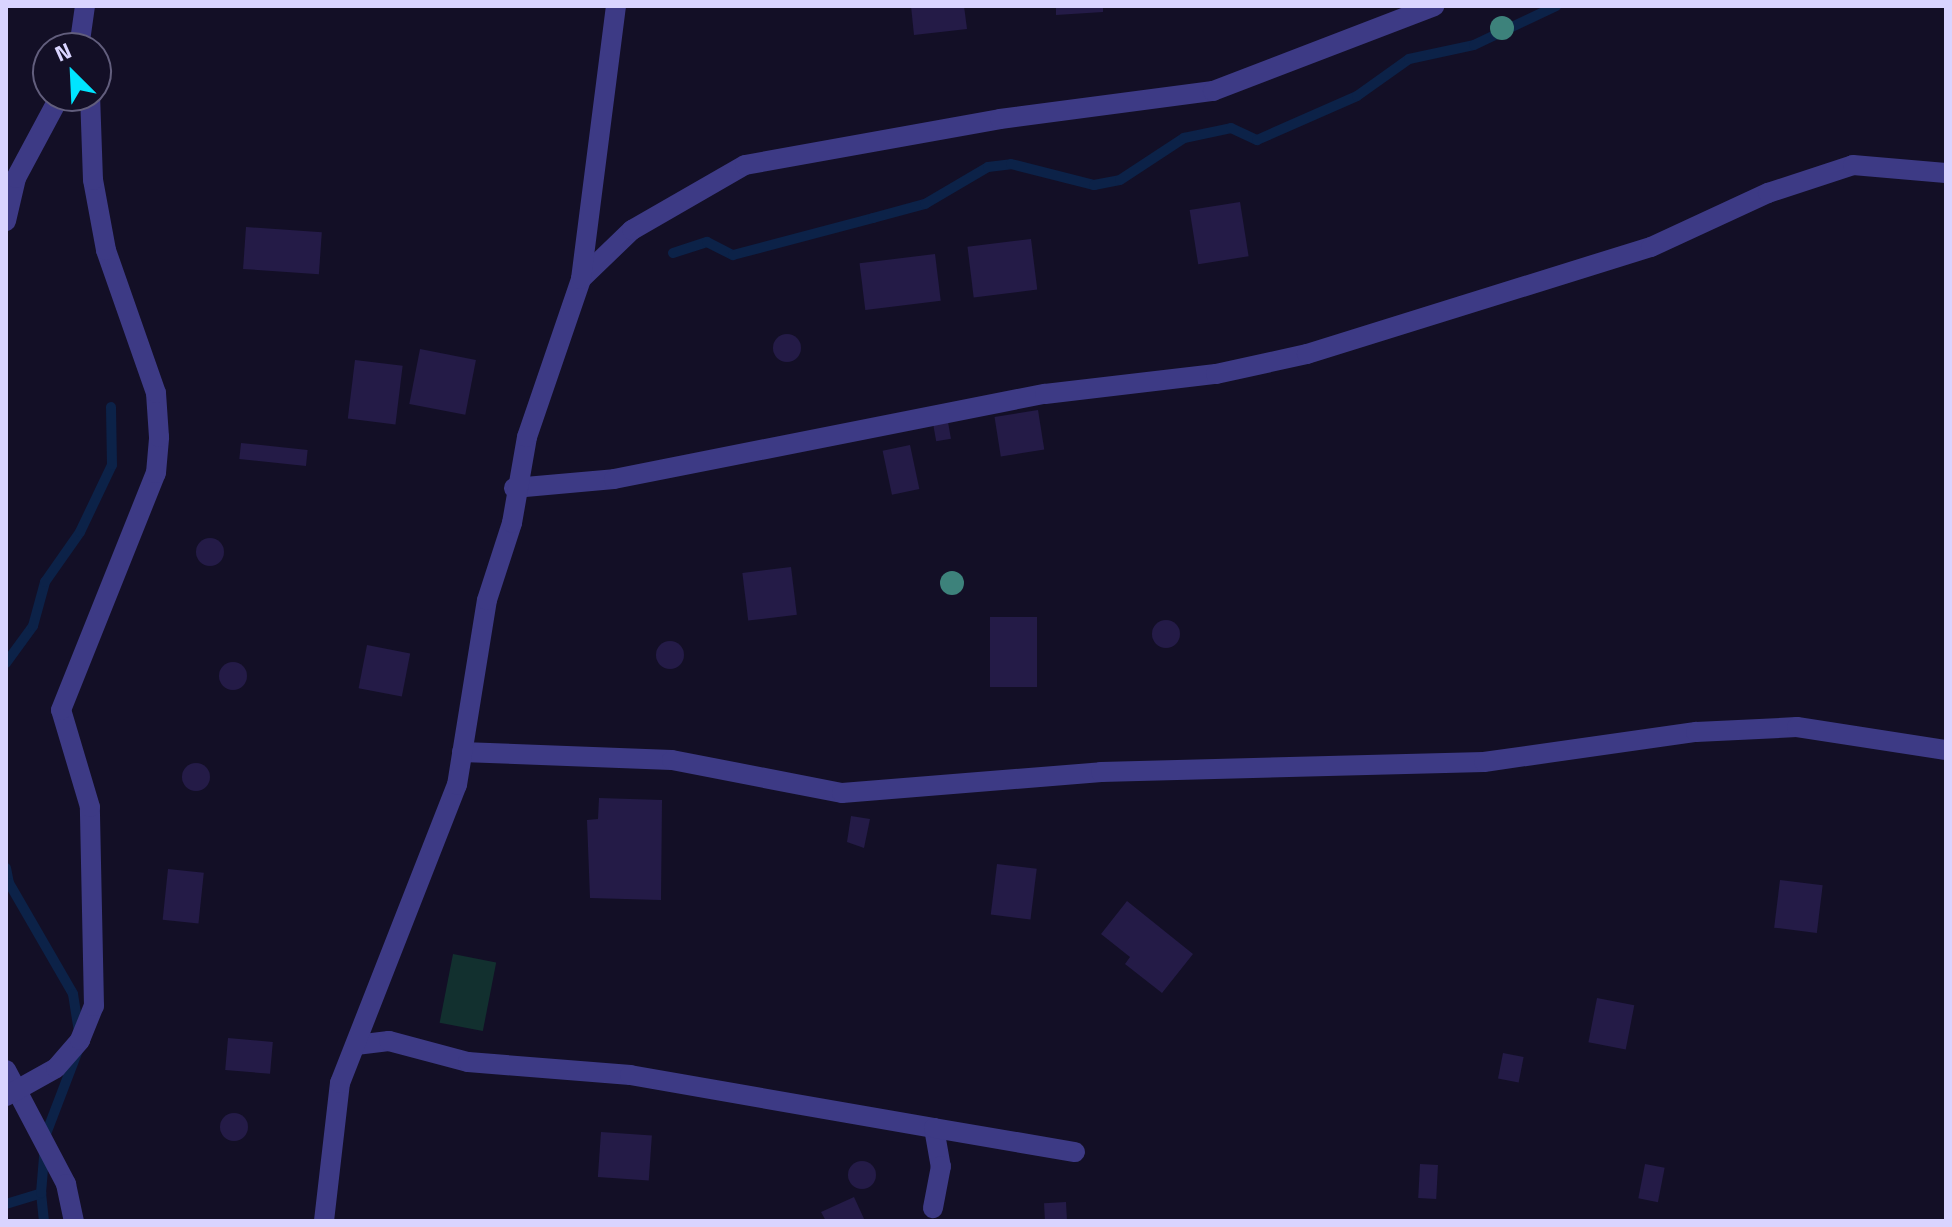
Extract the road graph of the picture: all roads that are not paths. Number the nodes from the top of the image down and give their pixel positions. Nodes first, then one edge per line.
1 (85, 6) edge
2 (616, 6) edge
3 (1434, 6) edge
4 (83, 32) edge
5 (51, 112) edge
6 (91, 112) edge
7 (1946, 173) edge
8 (6, 221) edge
9 (581, 279) junction
10 (514, 488) junction
11 (1946, 750) edge
12 (462, 752) junction
13 (356, 1045) junction
14 (6, 1070) edge
15 (12, 1093) edge
16 (934, 1128) junction
17 (1075, 1152) dead end
18 (933, 1208) dead end
19 (74, 1221) edge
20 (324, 1221) edge

1 - 4 street
2 - 9 street
3 - 9 street
5 - 8 street
6 - 15 street
7 - 10 street
9 - 10 street
10 - 12 street
11 - 12 street
12 - 13 street
13 - 16 street
13 - 20 street
14 - 15 street
15 - 19 street
16 - 17 street
16 - 18 street

